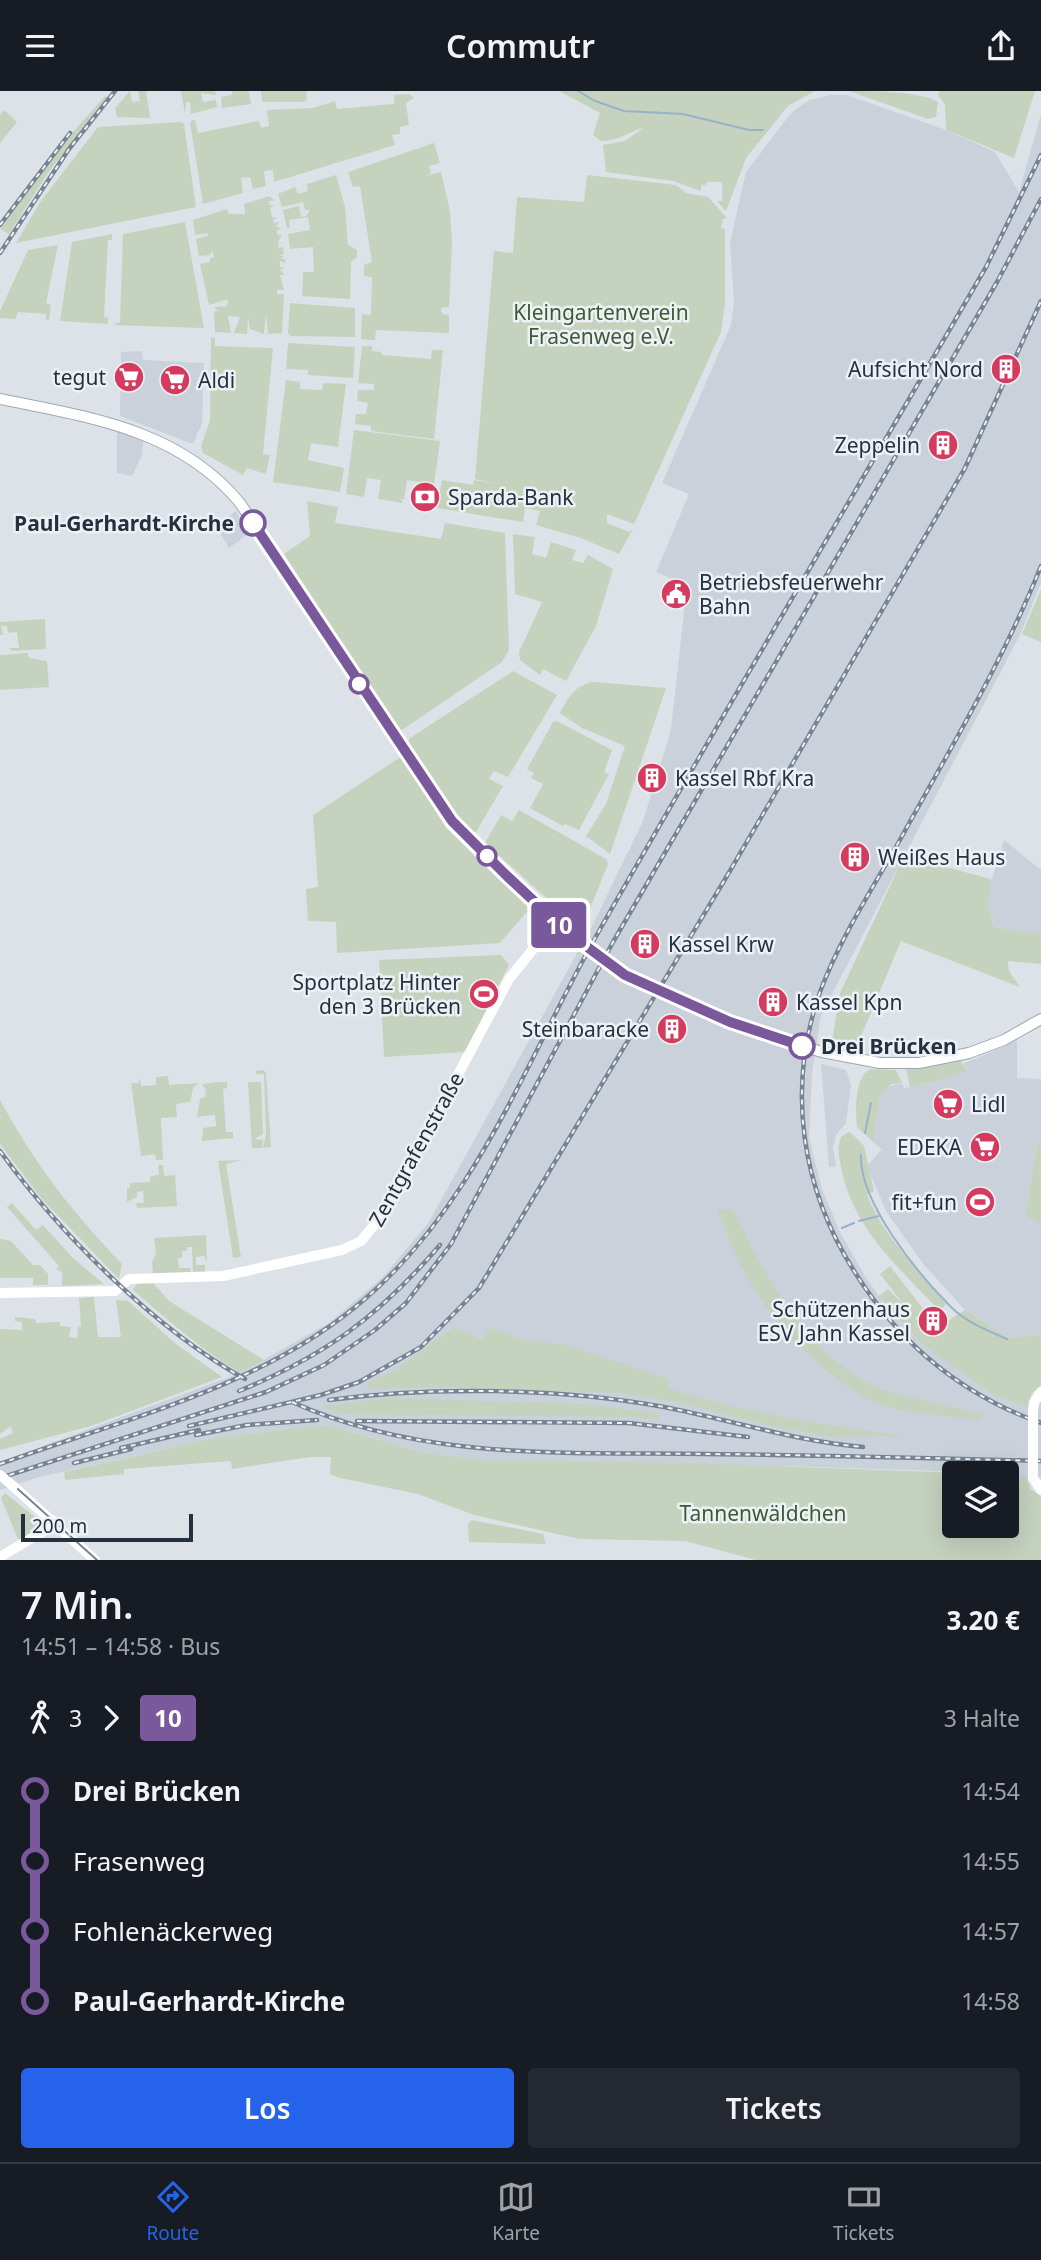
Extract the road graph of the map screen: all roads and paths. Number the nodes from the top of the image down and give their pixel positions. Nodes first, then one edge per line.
1 (0, 399) edge
2 (555, 922) junction
3 (1041, 1020) edge
4 (0, 1293) edge
5 (1041, 1392) edge
6 (0, 1475) edge
7 (1041, 1490) edge
8 (52, 1520) junction
9 (0, 1556) edge
10 (95, 1560) edge

1 - 2 main road
2 - 3 main road
2 - 4 street, Zentgrafenstraße
5 - 7 street, bridge
6 - 8 street, bridge
8 - 9 street
8 - 10 street

